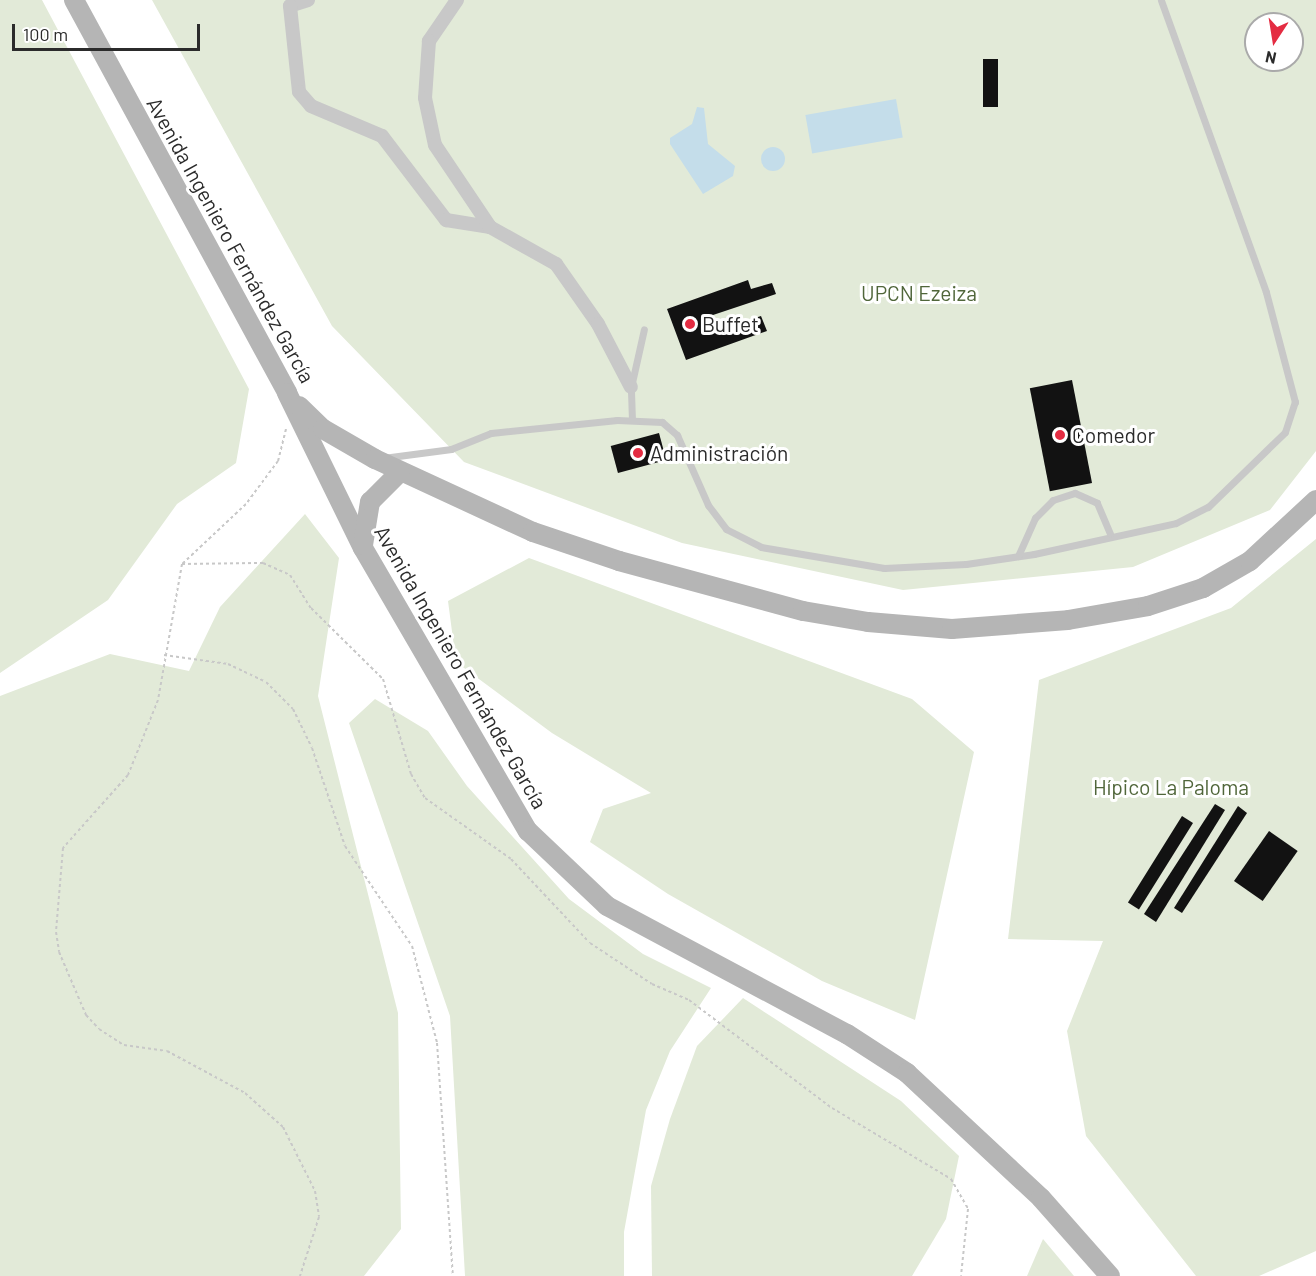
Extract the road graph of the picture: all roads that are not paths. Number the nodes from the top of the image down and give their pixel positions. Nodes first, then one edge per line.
1 (74, 0) edge
2 (308, 0) edge
3 (457, 0) edge
4 (1161, 0) edge
5 (289, 3) edge
6 (490, 227) junction
7 (644, 329) dead end
8 (631, 387) junction
9 (287, 393) junction
10 (632, 420) junction
11 (375, 459) junction
12 (400, 472) junction
13 (1316, 500) edge
14 (1110, 533) junction
15 (363, 548) junction
16 (1018, 556) junction
17 (1110, 1276) edge

1 - 9 street, Avenida Ingeniero Fernández García
2 - 5 street
3 - 6 street
4 - 14 lane
5 - 6 street
6 - 8 street
7 - 8 lane
8 - 10 lane
9 - 11 street
9 - 15 street, Avenida Ingeniero Fernández García
10 - 11 lane
10 - 16 lane
11 - 12 street
12 - 13 street
12 - 15 street
14 - 16 lane
14 - 16 lane
15 - 17 street, Avenida Ingeniero Fernández García

